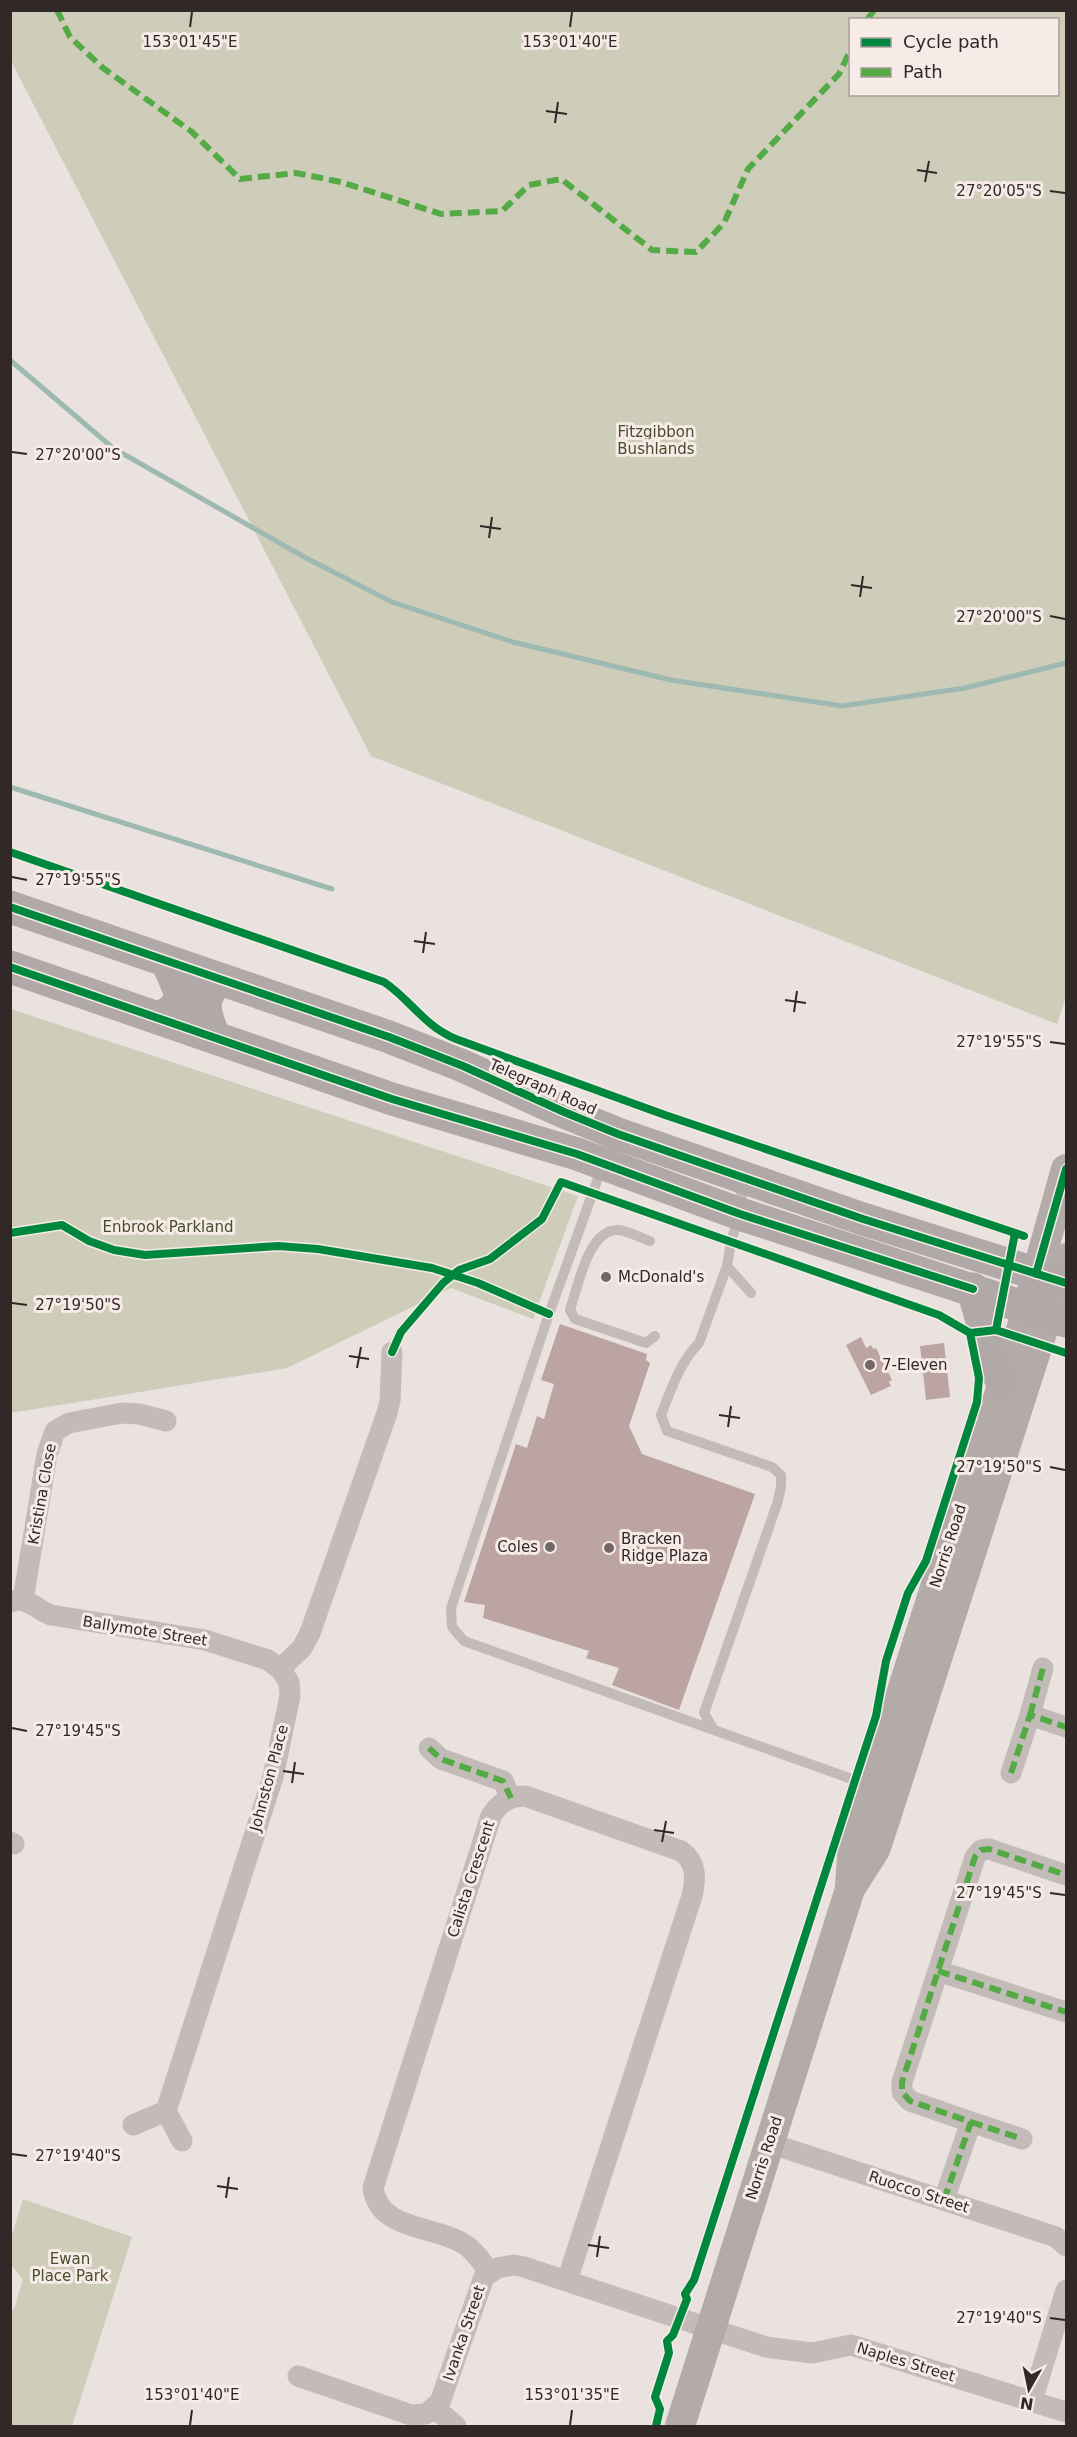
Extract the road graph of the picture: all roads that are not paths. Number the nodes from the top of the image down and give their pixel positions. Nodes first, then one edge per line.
1 (10, 907) edge
2 (167, 962) junction
3 (10, 967) edge
4 (219, 979) junction
5 (161, 1019) junction
6 (214, 1037) junction
7 (603, 1164) junction
8 (1066, 1169) edge
9 (735, 1174) junction
10 (740, 1214) junction
11 (650, 1241) dead end
12 (726, 1266) junction
13 (1057, 1274) edge
14 (973, 1289) junction
15 (752, 1293) dead end
16 (1048, 1314) edge
17 (655, 1336) dead end
18 (392, 1352) dead end
19 (1003, 1383) junction
20 (166, 1421) dead end
21 (17, 1601) edge
22 (1043, 1668) dead end
23 (280, 1669) junction
24 (1030, 1715) junction
25 (1066, 1727) edge
26 (714, 1730) junction
27 (429, 1748) dead end
28 (1011, 1773) dead end
29 (883, 1790) junction
30 (512, 1798) junction
31 (1066, 1875) edge
32 (938, 1971) junction
33 (1066, 2012) edge
34 (166, 2111) junction
35 (971, 2122) junction
36 (133, 2125) dead end
37 (1022, 2139) dead end
38 (182, 2141) dead end
39 (769, 2143) junction
40 (945, 2200) junction
41 (1066, 2246) edge
42 (489, 2272) junction
43 (567, 2281) junction
44 (1066, 2290) edge
45 (709, 2330) junction
46 (298, 2376) dead end
47 (1032, 2401) junction
48 (435, 2408) junction
49 (1066, 2412) edge
50 (456, 2427) edge
51 (680, 2427) edge

1 - 2 main road, Telegraph Road
2 - 4 main road, Telegraph Road
2 - 5 main road
3 - 5 main road
4 - 6 main road
4 - 9 main road, Telegraph Road
5 - 6 main road
6 - 7 main road
7 - 10 main road
7 - 26 lane
8 - 13 main road, Norris Road
9 - 10 lane
9 - 13 main road, Telegraph Road
10 - 12 lane
10 - 14 main road
11 - 17 lane
12 - 15 lane
12 - 26 lane
13 - 16 main road, Norris Road
14 - 16 main road
14 - 19 main road
16 - 19 main road, Norris Road
16 - 29 main road, Norris Road
18 - 23 street
19 - 29 main road, Norris Road
20 - 21 street, Kristina Close
21 - 23 street, Ballymote Street
22 - 24 street
23 - 34 street, Johnston Place
24 - 25 street
24 - 28 street
26 - 29 lane
27 - 30 street
29 - 39 main road, Norris Road
30 - 42 street, Calista Crescent
30 - 43 street
31 - 32 street
32 - 33 street
32 - 35 street
34 - 36 street
34 - 38 street
35 - 37 street
35 - 40 street
39 - 40 street, Ruocco Street
39 - 45 main road, Norris Road
40 - 41 street, Ruocco Street
42 - 43 street, Ivanka Street
42 - 48 street, Ivanka Street
43 - 45 street, Ivanka Street
44 - 47 street
45 - 47 street, Naples Street
45 - 51 main road, Norris Road
46 - 48 street
47 - 49 street, Naples Street
48 - 50 street

